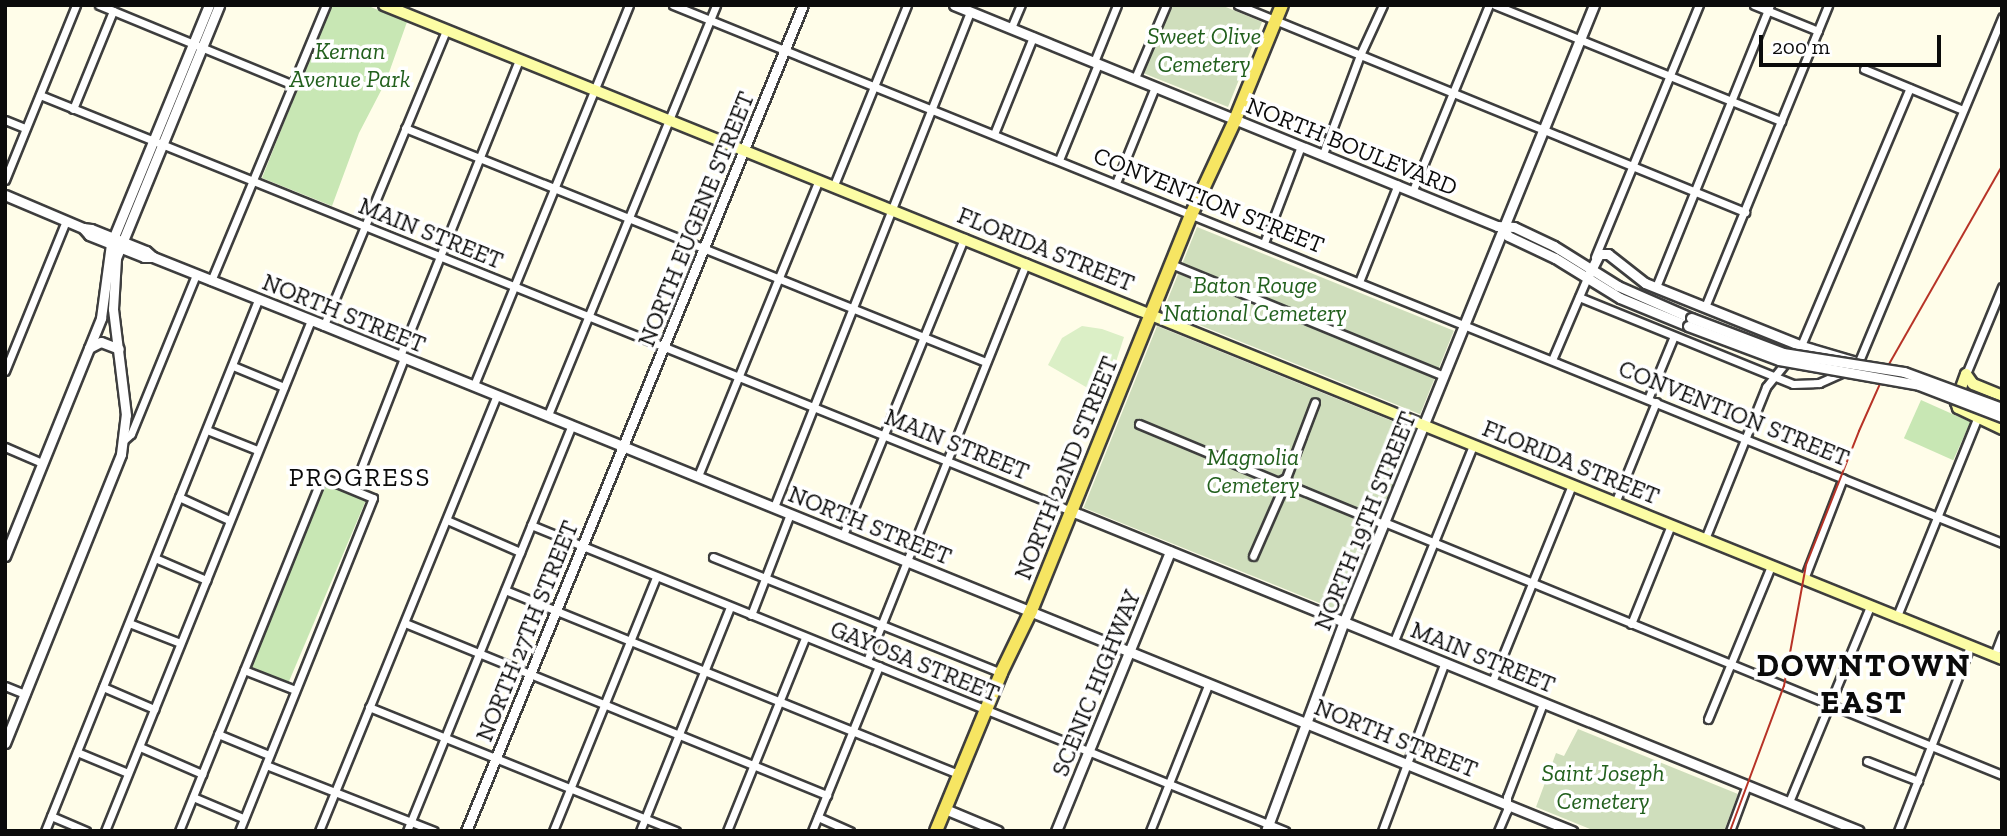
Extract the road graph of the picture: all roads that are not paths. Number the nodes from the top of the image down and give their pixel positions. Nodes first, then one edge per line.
1 (76, 5) edge
2 (99, 5) edge
3 (209, 5) edge
4 (219, 5) edge
5 (326, 5) edge
6 (384, 5) edge
7 (629, 5) edge
8 (673, 5) edge
9 (716, 5) edge
10 (907, 5) edge
11 (954, 5) edge
12 (1021, 5) edge
13 (1117, 5) edge
14 (1166, 5) edge
15 (1238, 5) edge
16 (1282, 5) edge
17 (1382, 5) edge
18 (1489, 5) edge
19 (1495, 5) edge
20 (1594, 5) edge
21 (1699, 5) edge
22 (1754, 5) edge
23 (1828, 5) edge
24 (800, 8) edge
25 (1769, 8) edge
26 (113, 11) junction
27 (970, 12) junction
28 (2002, 17) edge
29 (711, 20) junction
30 (1276, 20) junction
31 (1011, 28) junction
32 (446, 30) junction
33 (1818, 31) junction
34 (1033, 37) junction
35 (1580, 40) junction
36 (198, 45) junction
37 (785, 50) junction
38 (1360, 55) junction
39 (519, 60) junction
40 (1096, 63) junction
41 (1864, 69) dead end
42 (1670, 76) junction
43 (1135, 78) junction
44 (293, 85) junction
45 (874, 86) junction
46 (1155, 87) junction
47 (1910, 88) junction
48 (594, 90) junction
49 (1453, 94) junction
50 (40, 95) junction
51 (1732, 102) junction
52 (931, 108) junction
53 (73, 109) junction
54 (1963, 110) junction
55 (5, 120) edge
56 (670, 120) junction
57 (1235, 120) junction
58 (1781, 121) junction
59 (25, 128) junction
60 (405, 128) junction
61 (1543, 130) junction
62 (994, 134) junction
63 (158, 143) junction
64 (1301, 146) junction
65 (745, 150) junction
66 (1323, 154) junction
67 (480, 157) junction
68 (1059, 160) junction
69 (1633, 166) junction
70 (5, 180) edge
71 (819, 180) junction
72 (253, 182) junction
73 (1116, 183) junction
74 (1398, 184) junction
75 (834, 185) junction
76 (555, 189) junction
77 (1413, 190) junction
78 (1695, 191) junction
79 (5, 195) edge
80 (893, 209) junction
81 (1745, 212) junction
82 (1191, 215) junction
83 (629, 219) junction
84 (66, 221) junction
85 (365, 228) junction
86 (1503, 228) junction
87 (964, 238) junction
88 (117, 242) junction
89 (1264, 243) junction
90 (704, 248) junction
91 (135, 253) junction
92 (153, 257) junction
93 (439, 257) junction
94 (1595, 259) junction
95 (1026, 263) junction
96 (1171, 264) junction
97 (115, 265) junction
98 (1589, 274) junction
99 (197, 275) junction
100 (779, 278) junction
101 (211, 281) junction
102 (1359, 282) junction
103 (514, 287) junction
104 (1656, 287) junction
105 (2002, 287) edge
106 (1579, 297) junction
107 (258, 300) junction
108 (1705, 307) junction
109 (854, 309) junction
110 (1151, 314) junction
111 (588, 317) junction
112 (311, 320) junction
113 (1690, 322) junction
114 (324, 325) junction
115 (1464, 325) junction
116 (924, 337) junction
117 (1674, 337) junction
118 (1802, 346) junction
119 (665, 347) junction
120 (89, 348) junction
121 (119, 349) junction
122 (402, 357) junction
123 (1552, 360) junction
124 (1787, 361) junction
125 (986, 362) junction
126 (1859, 363) junction
127 (233, 366) junction
128 (5, 370) edge
129 (1966, 374) junction
130 (1444, 376) junction
131 (1772, 376) junction
132 (739, 378) junction
133 (1793, 384) junction
134 (474, 386) junction
135 (284, 387) junction
136 (497, 395) junction
137 (2002, 396) edge
138 (1652, 400) junction
139 (1315, 402) dead end
140 (813, 408) junction
141 (2002, 408) edge
142 (548, 415) junction
143 (2002, 417) edge
144 (1976, 419) junction
145 (1139, 424) dead end
146 (572, 425) junction
147 (1424, 425) junction
148 (2002, 429) edge
149 (207, 430) junction
150 (884, 435) junction
151 (1745, 437) junction
152 (124, 440) junction
153 (1473, 445) junction
154 (624, 446) junction
155 (5, 447) edge
156 (257, 450) junction
157 (947, 460) junction
158 (43, 463) junction
159 (698, 477) junction
160 (1286, 478) junction
161 (1843, 478) junction
162 (1278, 482) junction
163 (1572, 485) junction
164 (1291, 486) junction
165 (353, 489) junction
166 (1282, 490) junction
167 (180, 497) junction
168 (1615, 503) junction
169 (774, 507) junction
170 (1071, 511) junction
171 (790, 514) junction
172 (1937, 517) junction
173 (229, 520) junction
174 (447, 520) junction
175 (1383, 523) junction
176 (531, 524) junction
177 (1671, 525) junction
178 (843, 535) junction
179 (1705, 539) junction
180 (1433, 543) junction
181 (2002, 543) edge
182 (582, 547) junction
183 (1170, 551) junction
184 (520, 552) junction
185 (5, 556) edge
186 (1253, 556) dead end
187 (713, 557) dead end
188 (155, 558) junction
189 (906, 561) junction
190 (1770, 565) junction
191 (656, 576) junction
192 (766, 578) junction
193 (1804, 579) junction
194 (206, 580) junction
195 (1532, 584) junction
196 (505, 590) junction
197 (1870, 606) junction
198 (730, 607) junction
199 (1031, 611) junction
200 (556, 612) junction
201 (751, 615) junction
202 (1897, 616) junction
203 (1344, 621) junction
204 (129, 623) junction
205 (404, 623) junction
206 (1631, 624) junction
207 (881, 626) junction
208 (2002, 635) edge
209 (805, 638) junction
210 (1394, 641) junction
211 (629, 642) junction
212 (180, 643) junction
213 (1970, 646) junction
214 (1130, 651) junction
215 (478, 655) junction
216 (1998, 657) edge
217 (867, 661) junction
218 (1445, 662) junction
219 (1730, 665) junction
220 (879, 666) junction
221 (244, 670) junction
222 (704, 672) junction
223 (1001, 673) junction
224 (530, 676) junction
225 (1492, 682) junction
226 (1209, 683) junction
227 (5, 686) edge
228 (103, 687) junction
229 (295, 690) junction
230 (25, 694) junction
231 (779, 702) junction
232 (1543, 702) junction
233 (604, 705) junction
234 (1829, 705) junction
235 (369, 707) junction
236 (154, 709) junction
237 (986, 710) junction
238 (1708, 719) dead end
239 (1306, 723) junction
240 (853, 732) junction
241 (218, 734) junction
242 (679, 736) junction
243 (444, 737) junction
244 (5, 743) edge
245 (1932, 746) junction
246 (139, 747) junction
247 (1088, 751) junction
248 (77, 752) junction
249 (270, 755) junction
250 (496, 758) junction
251 (1867, 761) dead end
252 (1408, 763) junction
253 (266, 765) junction
254 (754, 765) junction
255 (128, 773) junction
256 (202, 774) junction
257 (959, 774) junction
258 (2002, 775) edge
259 (1918, 781) junction
260 (1168, 784) junction
261 (1747, 785) junction
262 (570, 789) junction
263 (335, 792) junction
264 (827, 795) junction
265 (193, 797) junction
266 (1789, 802) junction
267 (1507, 804) junction
268 (945, 809) junction
269 (51, 816) junction
270 (818, 817) junction
271 (243, 818) junction
272 (645, 818) junction
273 (411, 821) junction
274 (1267, 827) edge
275 (45, 831) edge
276 (86, 831) edge
277 (105, 831) edge
278 (179, 831) edge
279 (239, 831) edge
280 (320, 831) edge
281 (407, 831) edge
282 (434, 831) edge
283 (466, 831) edge
284 (553, 831) edge
285 (640, 831) edge
286 (676, 831) edge
287 (727, 831) edge
288 (812, 831) edge
289 (850, 831) edge
290 (936, 831) edge
291 (998, 831) edge
292 (1056, 831) edge
293 (1150, 831) edge
294 (1285, 831) edge
295 (1382, 831) edge
296 (1499, 831) edge
297 (1572, 831) edge
298 (1730, 831) edge
299 (1859, 831) edge
300 (1898, 831) edge

1 - 50 street
2 - 26 street
3 - 36 street
4 - 36 street
5 - 44 street
6 - 32 main road, FLORIDA STREET
7 - 48 street
8 - 29 street, CONVENTION STREET
9 - 29 street
10 - 45 street
11 - 27 street, NORTH BOULEVARD
12 - 31 street
13 - 40 street
14 - 43 street
15 - 30 street
16 - 30 main road, NORTH 22ND STREET
17 - 38 street
18 - 49 street
19 - 35 street
20 - 35 street, NORTH 19TH STREET
21 - 42 street
22 - 25 street
23 - 33 street
24 - 37 street, NORTH EUGENE STREET
25 - 33 street
25 - 51 street
26 - 36 street
26 - 53 street
27 - 31 street, NORTH BOULEVARD
27 - 52 street
28 - 54 street
29 - 37 street, CONVENTION STREET
29 - 56 street
30 - 38 street
30 - 57 main road, NORTH 22ND STREET
31 - 34 street, NORTH BOULEVARD
32 - 39 main road, FLORIDA STREET
32 - 60 street
33 - 58 street
34 - 40 street, NORTH BOULEVARD
34 - 62 street
35 - 42 street
35 - 61 street, NORTH 19TH STREET
36 - 44 street
36 - 63 street
37 - 45 street, CONVENTION STREET
37 - 65 street, NORTH EUGENE STREET
38 - 49 street
38 - 66 street
39 - 48 main road, FLORIDA STREET
39 - 67 street
40 - 43 street, NORTH BOULEVARD
40 - 68 street
41 - 47 street
42 - 51 street
42 - 69 street
43 - 46 street, NORTH BOULEVARD
44 - 72 street
45 - 52 street, CONVENTION STREET
45 - 75 street
46 - 57 street, NORTH BOULEVARD
46 - 73 street
47 - 54 street
47 - 118 street
48 - 56 main road, FLORIDA STREET
48 - 76 street
49 - 61 street
49 - 77 street
50 - 53 street, MAIN STREET
50 - 59 street
51 - 58 street
51 - 78 street
52 - 62 street, CONVENTION STREET
52 - 80 street
53 - 63 street, MAIN STREET
54 - 126 street
55 - 59 street
56 - 65 main road, FLORIDA STREET
56 - 83 street
57 - 64 street, NORTH BOULEVARD
57 - 82 main road, NORTH 22ND STREET
58 - 81 street
59 - 70 street
60 - 67 street
60 - 85 street
61 - 69 street
61 - 86 street, NORTH 19TH STREET
62 - 68 street, CONVENTION STREET
63 - 72 street, MAIN STREET
63 - 88 street
64 - 66 street, NORTH BOULEVARD
64 - 89 street
65 - 71 main road, FLORIDA STREET
65 - 90 street, NORTH EUGENE STREET
66 - 74 street, NORTH BOULEVARD
67 - 76 street
67 - 93 street
68 - 73 street, CONVENTION STREET
69 - 78 street
69 - 94 street
71 - 75 main road, FLORIDA STREET
71 - 100 street
72 - 85 street, MAIN STREET
72 - 101 street
73 - 82 street, CONVENTION STREET
74 - 77 street, NORTH BOULEVARD
74 - 102 street
75 - 80 main road, FLORIDA STREET
76 - 83 street
76 - 103 street
77 - 86 street, NORTH BOULEVARD
78 - 81 street
78 - 104 street
79 - 84 street, NORTH STREET
80 - 87 main road, FLORIDA STREET
80 - 109 street
81 - 108 street
82 - 89 street, CONVENTION STREET
82 - 96 main road, NORTH 22ND STREET
83 - 90 street
83 - 111 street
84 - 88 street, NORTH STREET
84 - 128 street
85 - 93 street, MAIN STREET
85 - 114 street
86 - 98 street, NORTH BOULEVARD
86 - 115 street, NORTH 19TH STREET
87 - 95 main road, FLORIDA STREET
87 - 116 street
88 - 91 street, NORTH STREET
88 - 92 street, NORTH STREET
88 - 97 street
88 - 120 street
89 - 102 street, CONVENTION STREET
90 - 100 street
90 - 119 street, NORTH EUGENE STREET
91 - 92 street, NORTH STREET
91 - 97 street
92 - 99 street, NORTH STREET
93 - 103 street, MAIN STREET
93 - 122 street
94 - 98 street
94 - 104 street
95 - 110 main road, FLORIDA STREET
95 - 125 street
96 - 110 main road, NORTH 22ND STREET
96 - 130 street
97 - 121 street
98 - 106 street
98 - 113 street, NORTH BOULEVARD
99 - 101 street, NORTH STREET
99 - 152 street
100 - 109 street
100 - 132 street
101 - 107 street, NORTH STREET
102 - 115 street, CONVENTION STREET
103 - 111 street, MAIN STREET
103 - 134 street
104 - 108 street
105 - 129 street
106 - 117 street
106 - 123 street
107 - 112 street, NORTH STREET
107 - 127 street
108 - 118 street
109 - 116 street
109 - 140 street
110 - 147 main road, FLORIDA STREET
110 - 170 main road, NORTH 22ND STREET
111 - 119 street, MAIN STREET
111 - 142 street
112 - 114 street, NORTH STREET
112 - 135 street
113 - 141 street, NORTH BOULEVARD, bridge
113 - 143 street, NORTH BOULEVARD, bridge
114 - 122 street, NORTH STREET
115 - 123 street, CONVENTION STREET
115 - 130 street, NORTH 19TH STREET
116 - 125 street
116 - 150 street
117 - 131 street
117 - 138 street
118 - 124 street
118 - 126 street
119 - 132 street, MAIN STREET
119 - 154 street, NORTH EUGENE STREET
120 - 121 street
120 - 158 street
121 - 152 street
122 - 134 street, NORTH STREET
122 - 165 street
123 - 138 street, CONVENTION STREET
124 - 131 street
124 - 133 street
125 - 157 street
126 - 133 street
127 - 135 street
127 - 149 street
129 - 137 main road
129 - 144 main road
130 - 147 street, NORTH 19TH STREET
131 - 133 street
131 - 151 street
132 - 140 street, MAIN STREET
132 - 159 street
134 - 136 street, NORTH STREET
135 - 156 street
136 - 142 street, NORTH STREET
136 - 174 street
138 - 151 street, CONVENTION STREET
138 - 168 street
139 - 160 street
140 - 150 street, MAIN STREET
140 - 169 street
142 - 146 street, NORTH STREET
144 - 148 main road
144 - 172 street
145 - 162 street
146 - 154 street, NORTH STREET
146 - 176 street
147 - 153 main road, FLORIDA STREET
147 - 175 street, NORTH 19TH STREET
149 - 156 street
149 - 167 street
150 - 157 street, MAIN STREET
150 - 178 street
151 - 161 street, CONVENTION STREET
151 - 179 street
152 - 230 street
153 - 163 main road, FLORIDA STREET
153 - 180 street
154 - 159 street, NORTH STREET
154 - 182 street, NORTH 27TH STREET
155 - 158 street
156 - 173 street
157 - 170 street, MAIN STREET
157 - 189 street
158 - 185 street
159 - 169 street, NORTH STREET
160 - 162 street
160 - 164 street
161 - 172 street, CONVENTION STREET
161 - 193 street
162 - 166 street
163 - 168 main road, FLORIDA STREET
163 - 195 street
164 - 166 street
164 - 175 street
165 - 221 street
165 - 229 street
166 - 186 street
167 - 173 street
167 - 188 street
168 - 177 main road, FLORIDA STREET
169 - 171 street, NORTH STREET
170 - 183 street, MAIN STREET
170 - 199 main road, NORTH 22ND STREET
171 - 178 street, NORTH STREET
171 - 192 street
172 - 181 street, CONVENTION STREET
172 - 202 street
173 - 194 street
174 - 184 street
174 - 205 street
175 - 180 street
175 - 203 street, NORTH 19TH STREET
176 - 182 street, GAYOSA STREET
176 - 184 street
177 - 179 main road, FLORIDA STREET
177 - 206 street
178 - 189 street, NORTH STREET
179 - 190 main road, FLORIDA STREET
180 - 195 street
180 - 210 street
182 - 191 street, GAYOSA STREET
182 - 200 street, NORTH 27TH STREET
183 - 203 street, MAIN STREET
183 - 214 street, SCENIC HIGHWAY
184 - 196 street
187 - 192 street
188 - 194 street
188 - 204 street
189 - 199 street, NORTH STREET
189 - 207 street
190 - 193 main road, FLORIDA STREET
190 - 219 street
191 - 198 street, GAYOSA STREET
191 - 211 street
192 - 201 street
192 - 207 street
193 - 197 main road, FLORIDA STREET
194 - 212 street
195 - 206 street
195 - 225 street
196 - 200 street
196 - 215 street
197 - 202 main road, FLORIDA STREET
197 - 234 street
198 - 201 street, GAYOSA STREET
198 - 222 street
199 - 214 street, NORTH STREET
199 - 223 main road, NORTH 22ND STREET
200 - 211 street
200 - 224 street, NORTH 27TH STREET
201 - 209 street, GAYOSA STREET
202 - 213 main road, FLORIDA STREET
203 - 210 street, MAIN STREET
203 - 239 street, NORTH 19TH STREET
204 - 212 street
204 - 228 street
205 - 215 street
205 - 235 street
206 - 219 street
207 - 217 street
207 - 223 street
208 - 216 street
209 - 217 street, GAYOSA STREET
209 - 231 street
210 - 218 street, MAIN STREET
211 - 222 street
211 - 233 street
212 - 236 street
213 - 216 main road, FLORIDA STREET
213 - 245 street
214 - 226 street, NORTH STREET
214 - 247 street, SCENIC HIGHWAY
215 - 224 street
215 - 243 street
217 - 220 street, GAYOSA STREET
218 - 225 street, MAIN STREET
218 - 252 street
219 - 234 street
219 - 238 street
220 - 237 street, GAYOSA STREET
220 - 240 street
221 - 229 street
221 - 241 street
222 - 231 street
222 - 242 street
223 - 237 main road, NORTH 22ND STREET
224 - 233 street
224 - 250 street, NORTH 27TH STREET
225 - 232 street, MAIN STREET
226 - 239 street, NORTH STREET
226 - 260 street
227 - 230 street
228 - 236 street
228 - 248 street
229 - 249 street
230 - 244 street
231 - 240 street
231 - 254 street
232 - 261 street, MAIN STREET
232 - 267 street
233 - 242 street
233 - 262 street
234 - 245 street
234 - 266 street
235 - 243 street
235 - 263 street
236 - 246 street
237 - 247 street, GAYOSA STREET
237 - 257 main road, NORTH 22ND STREET
239 - 252 street, NORTH STREET
239 - 274 street, NORTH 19TH STREET
240 - 257 street
240 - 264 street
241 - 249 street
241 - 256 street
242 - 254 street
242 - 272 street
243 - 250 street
243 - 273 street
245 - 258 street
245 - 259 street
246 - 255 street
246 - 256 street
247 - 260 street, GAYOSA STREET
247 - 292 street, SCENIC HIGHWAY
248 - 255 street
248 - 269 street
249 - 253 street
250 - 262 street
250 - 283 street, NORTH 27TH STREET
251 - 259 street
252 - 267 street, NORTH STREET
252 - 295 street
253 - 263 street
253 - 271 street
254 - 264 street
254 - 287 street
255 - 277 street
256 - 265 street
257 - 268 main road, NORTH 22ND STREET
259 - 300 street
260 - 274 street, GAYOSA STREET
260 - 293 street
261 - 266 street, MAIN STREET
261 - 298 street
262 - 272 street
262 - 284 street
263 - 273 street
263 - 280 street
264 - 270 street
265 - 271 street
265 - 278 street
266 - 299 street, MAIN STREET
267 - 296 street
267 - 297 street, NORTH STREET
268 - 290 main road, NORTH 22ND STREET
268 - 291 street
269 - 275 street
269 - 276 street
270 - 288 street
270 - 289 street
271 - 279 street
272 - 285 street
272 - 286 street
273 - 281 street
273 - 282 street
274 - 294 street, GAYOSA STREET

